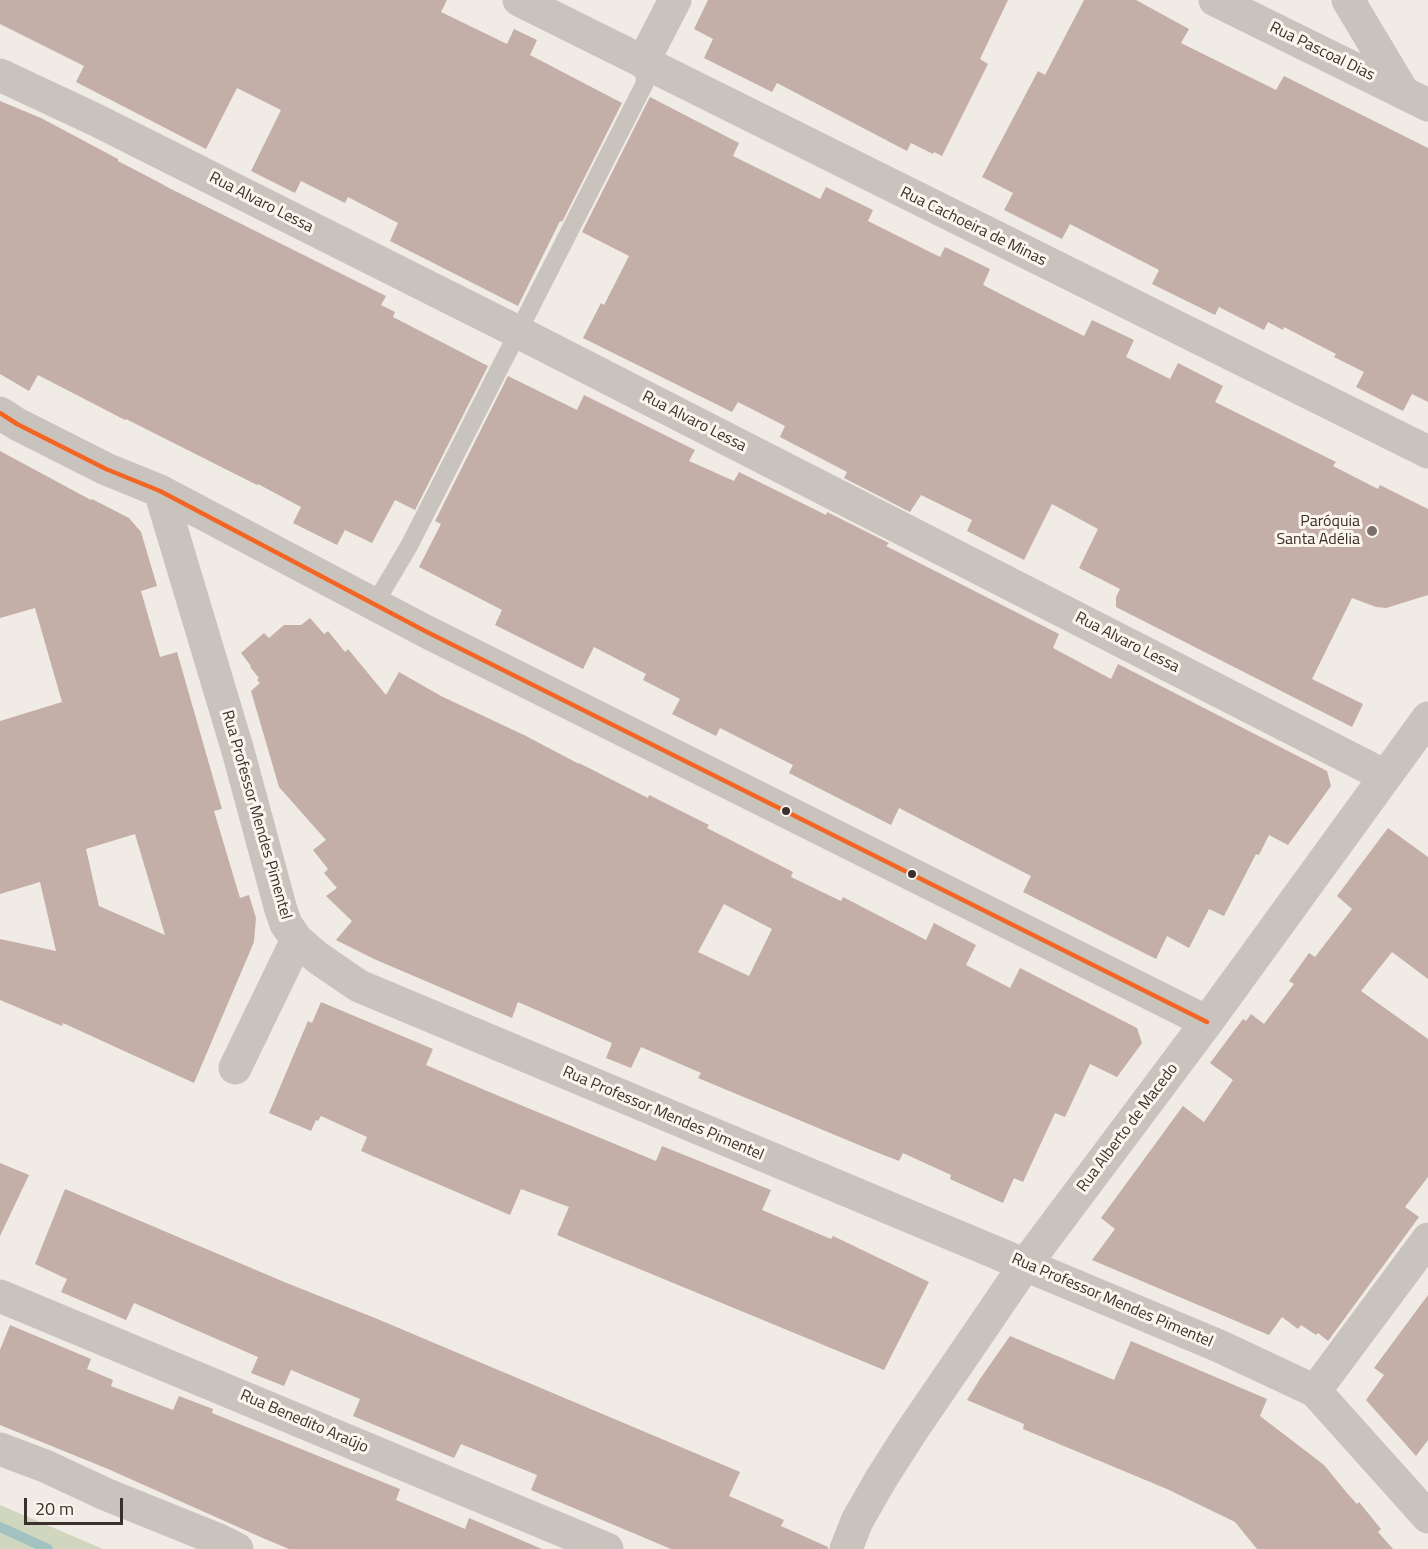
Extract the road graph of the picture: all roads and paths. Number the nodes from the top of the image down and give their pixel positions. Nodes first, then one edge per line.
1 (519, 0) edge
2 (675, 0) edge
3 (1215, 0) edge
4 (1348, 0) edge
5 (643, 62) junction
6 (0, 75) edge
7 (1415, 98) edge
8 (518, 332) junction
9 (0, 413) edge
10 (1428, 452) edge
11 (160, 491) junction
12 (374, 605) junction
13 (1428, 718) edge
14 (1385, 776) junction
15 (297, 940) junction
16 (1207, 1022) junction
17 (235, 1068) dead end
18 (1428, 1239) edge
19 (1025, 1265) junction
20 (0, 1296) edge
21 (1315, 1391) junction
22 (0, 1449) edge
23 (1428, 1517) edge
24 (237, 1549) edge
25 (607, 1549) edge
26 (846, 1549) edge

1 - 5 street, Rua Cachoeira de Minas
2 - 5 street
3 - 7 street, Rua Pascoal Dias
4 - 7 street
5 - 8 lane
5 - 10 street, Rua Cachoeira de Minas
6 - 8 street, Rua Alvaro Lessa
8 - 12 lane
8 - 14 street, Rua Alvaro Lessa
9 - 11 street
11 - 12 street
11 - 15 street, Rua Professor Mendes Pimentel
12 - 16 street
13 - 14 street, Rua Alberto de Macedo
14 - 16 street, Rua Alberto de Macedo
15 - 17 street
15 - 19 street, Rua Professor Mendes Pimentel
16 - 19 street, Rua Alberto de Macedo
18 - 21 street
19 - 21 street, Rua Professor Mendes Pimentel
19 - 26 street, Rua Alberto de Macedo
20 - 25 street, Rua Benedito Araújo
21 - 23 street, Rua Professor Mendes Pimentel
22 - 24 street

